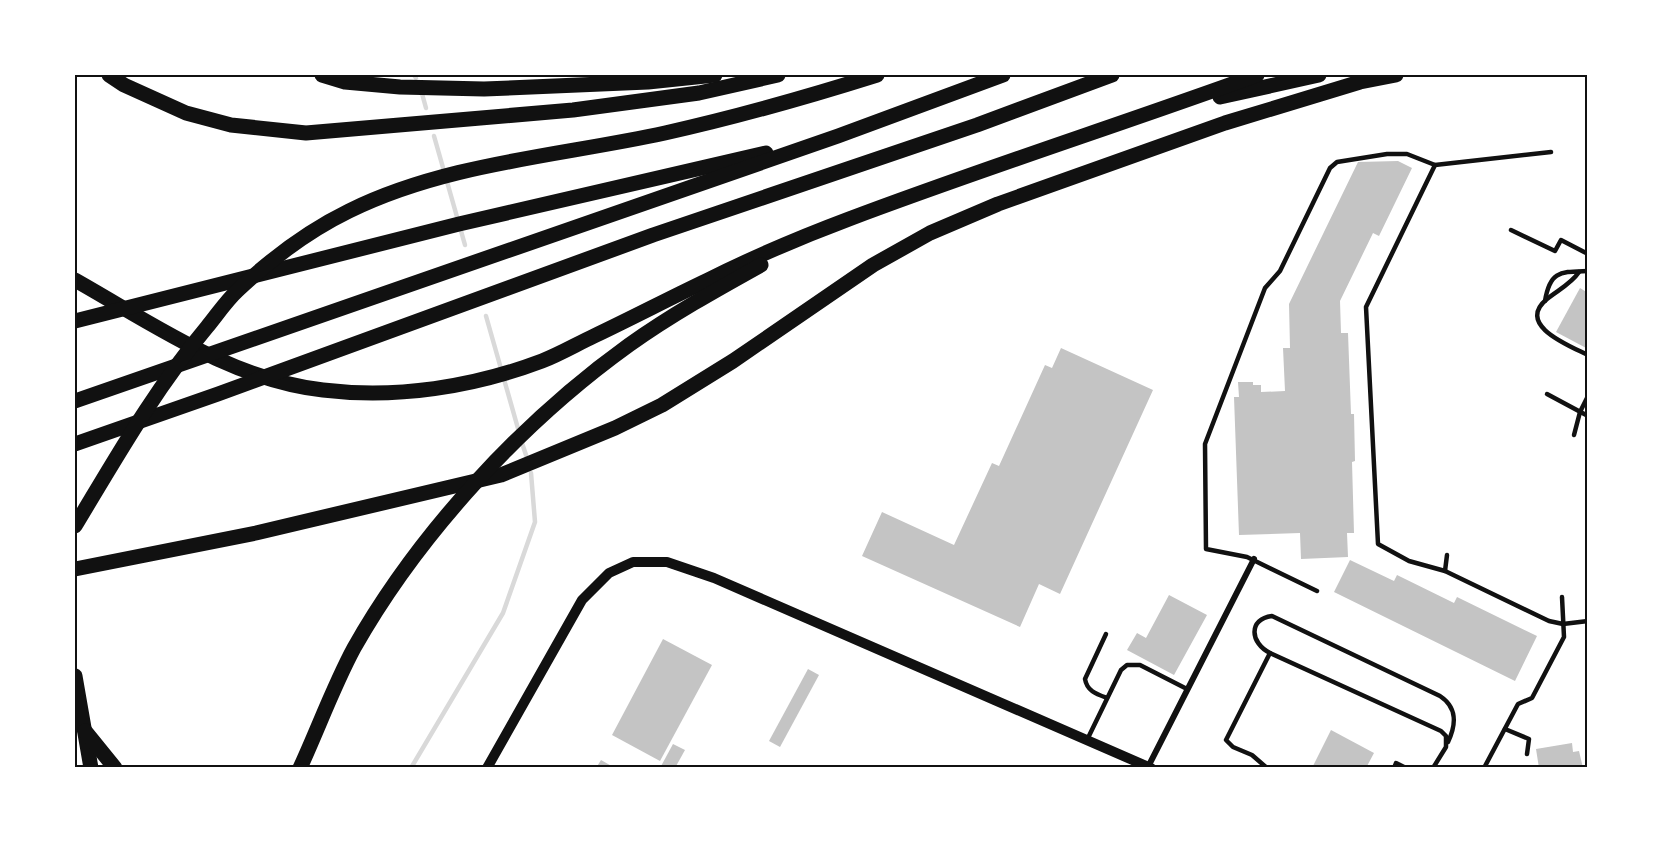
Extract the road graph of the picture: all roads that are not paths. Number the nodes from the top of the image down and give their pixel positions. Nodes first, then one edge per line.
1 (109, 75) edge
2 (322, 75) edge
3 (715, 75) edge
4 (778, 75) edge
5 (877, 75) edge
6 (1003, 75) edge
7 (1112, 75) edge
8 (1257, 75) edge
9 (1319, 75) edge
10 (1396, 75) edge
11 (1161, 110) junction
12 (838, 136) junction
13 (1551, 152) dead end
14 (1436, 165) junction
15 (848, 219) junction
16 (1511, 230) dead end
17 (1588, 254) edge
18 (1588, 271) edge
19 (1580, 272) junction
20 (75, 279) edge
21 (1545, 301) junction
22 (75, 321) edge
23 (1588, 355) edge
24 (218, 394) junction
25 (1547, 394) dead end
26 (1588, 396) edge
27 (75, 401) edge
28 (1580, 412) junction
29 (1588, 416) edge
30 (1574, 435) dead end
31 (75, 444) edge
32 (75, 452) edge
33 (75, 526) edge
34 (1447, 555) dead end
35 (1254, 559) junction
36 (82, 568) edge
37 (1445, 571) junction
38 (1317, 591) dead end
39 (1562, 597) dead end
40 (1588, 621) edge
41 (1563, 624) junction
42 (1106, 634) dead end
43 (1270, 653) junction
44 (75, 676) edge
45 (1187, 689) junction
46 (1107, 698) junction
47 (75, 718) edge
48 (1505, 729) junction
49 (1087, 740) junction
50 (1446, 747) junction
51 (1527, 754) dead end
52 (91, 768) edge
53 (116, 768) edge
54 (300, 768) edge
55 (487, 768) edge
56 (1149, 768) edge
57 (1267, 768) edge
58 (1394, 768) edge
59 (1406, 768) edge
60 (1433, 768) edge
61 (1484, 768) edge

1 - 4 highway
2 - 3 highway
5 - 33 highway
6 - 12 highway
7 - 24 highway
8 - 11 highway
9 - 11 highway
10 - 36 highway
11 - 15 highway
12 - 22 highway
12 - 27 highway
13 - 14 lane
14 - 35 lane
14 - 37 lane
15 - 20 highway
15 - 54 highway
16 - 17 lane
18 - 19 lane
19 - 21 lane
19 - 21 lane
21 - 23 lane
24 - 31 highway
24 - 32 highway
25 - 28 lane
26 - 28 lane
28 - 29 lane
28 - 30 lane
34 - 37 lane
35 - 38 lane
35 - 45 street
37 - 41 lane
39 - 41 lane
40 - 41 lane
41 - 48 lane
42 - 46 lane
43 - 50 lane
43 - 50 lane
43 - 57 lane
44 - 52 highway
45 - 46 lane
45 - 56 street
46 - 49 lane
47 - 53 highway
48 - 51 lane
48 - 61 lane
49 - 55 street
49 - 56 street
50 - 60 lane
58 - 59 lane

